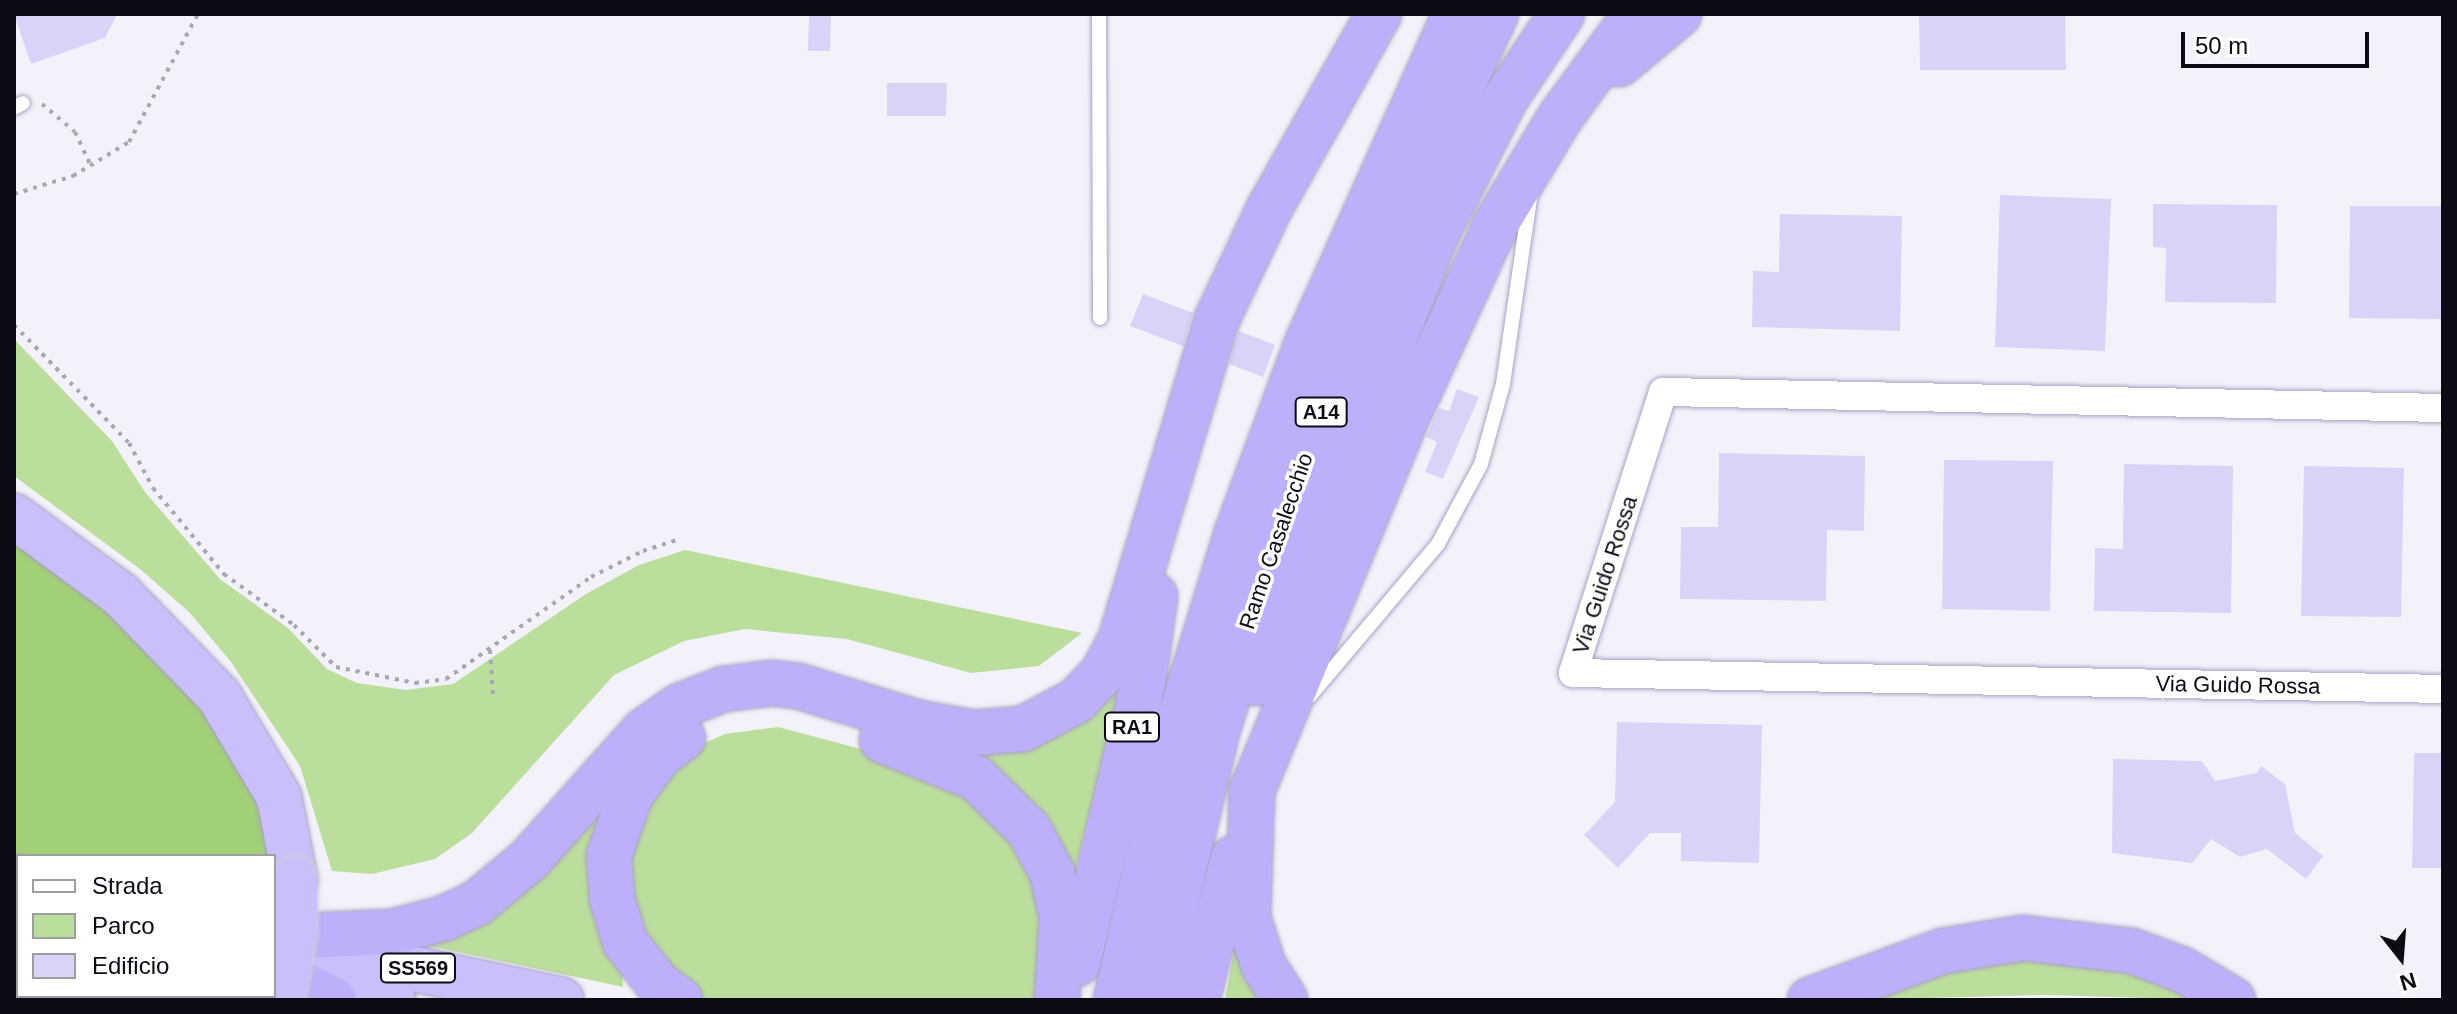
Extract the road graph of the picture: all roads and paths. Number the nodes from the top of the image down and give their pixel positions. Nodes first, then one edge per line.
1 (198, 14) edge
2 (1099, 14) edge
3 (1429, 14) edge
4 (1455, 14) edge
5 (1496, 14) edge
6 (1562, 14) edge
7 (1636, 14) edge
8 (1679, 14) edge
9 (1375, 20) edge
10 (24, 103) edge
11 (1561, 116) junction
12 (1533, 164) junction
13 (91, 166) junction
14 (14, 194) edge
15 (1100, 318) dead end
16 (14, 325) edge
17 (1306, 346) junction
18 (2443, 408) edge
19 (1174, 451) junction
20 (14, 516) edge
21 (680, 539) dead end
22 (490, 650) junction
23 (2443, 689) edge
24 (493, 697) dead end
25 (1279, 733) junction
26 (1252, 791) junction
27 (1193, 827) junction
28 (276, 938) edge
29 (276, 938) edge
30 (284, 986) edge
31 (334, 1000) edge
32 (393, 1000) edge
33 (561, 1000) edge
34 (680, 1000) edge
35 (1057, 1000) edge
36 (1071, 1000) edge
37 (1116, 1000) edge
38 (1153, 1000) edge
39 (1197, 1000) edge
40 (1285, 1000) edge
41 (1810, 1000) edge
42 (2233, 1000) edge

1 - 13 path
2 - 15 lane
3 - 17 highway
4 - 17 highway, Ramo Casalecchio / A14
5 - 27 highway, Ramo Casalecchio / A14
6 - 27 highway
7 - 11 highway
8 - 11 highway
9 - 19 highway, RA1
10 - 13 path
11 - 12 highway
12 - 25 highway
12 - 25 lane
13 - 14 path
16 - 22 path
17 - 37 highway, Ramo Casalecchio / A14
18 - 23 street, Via Guido Rossa
19 - 28 highway
19 - 36 highway, RA1
20 - 30 highway, bridge
21 - 22 path
22 - 24 path
25 - 26 highway
26 - 39 highway
26 - 40 highway
27 - 38 highway, Ramo Casalecchio / A14
29 - 33 highway, SS569
30 - 31 highway
30 - 32 highway, SS569
34 - 35 highway
41 - 42 highway

